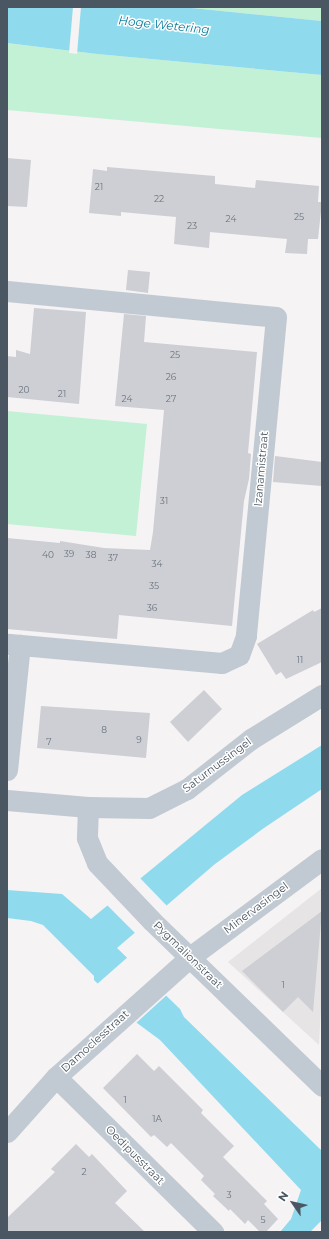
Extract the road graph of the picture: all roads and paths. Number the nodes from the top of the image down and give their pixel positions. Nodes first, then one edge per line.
1 (7, 291) edge
2 (14, 644) edge
3 (322, 695) edge
4 (7, 770) edge
5 (7, 800) edge
6 (88, 807) junction
7 (322, 859) edge
8 (190, 957) junction
9 (56, 1077) junction
10 (322, 1086) edge
11 (7, 1132) edge
12 (213, 1232) edge

1 - 2 street, Izanamistraat
2 - 4 street
3 - 6 street, Saturnussingel
5 - 6 street, Saturnussingel
6 - 8 street, Pygmalionstraat
7 - 8 street, Minervasingel
8 - 9 street, Damoclesstraat
8 - 10 street, Pygmalionstraat
9 - 11 street, Damoclesstraat
9 - 12 street, Oedipusstraat

